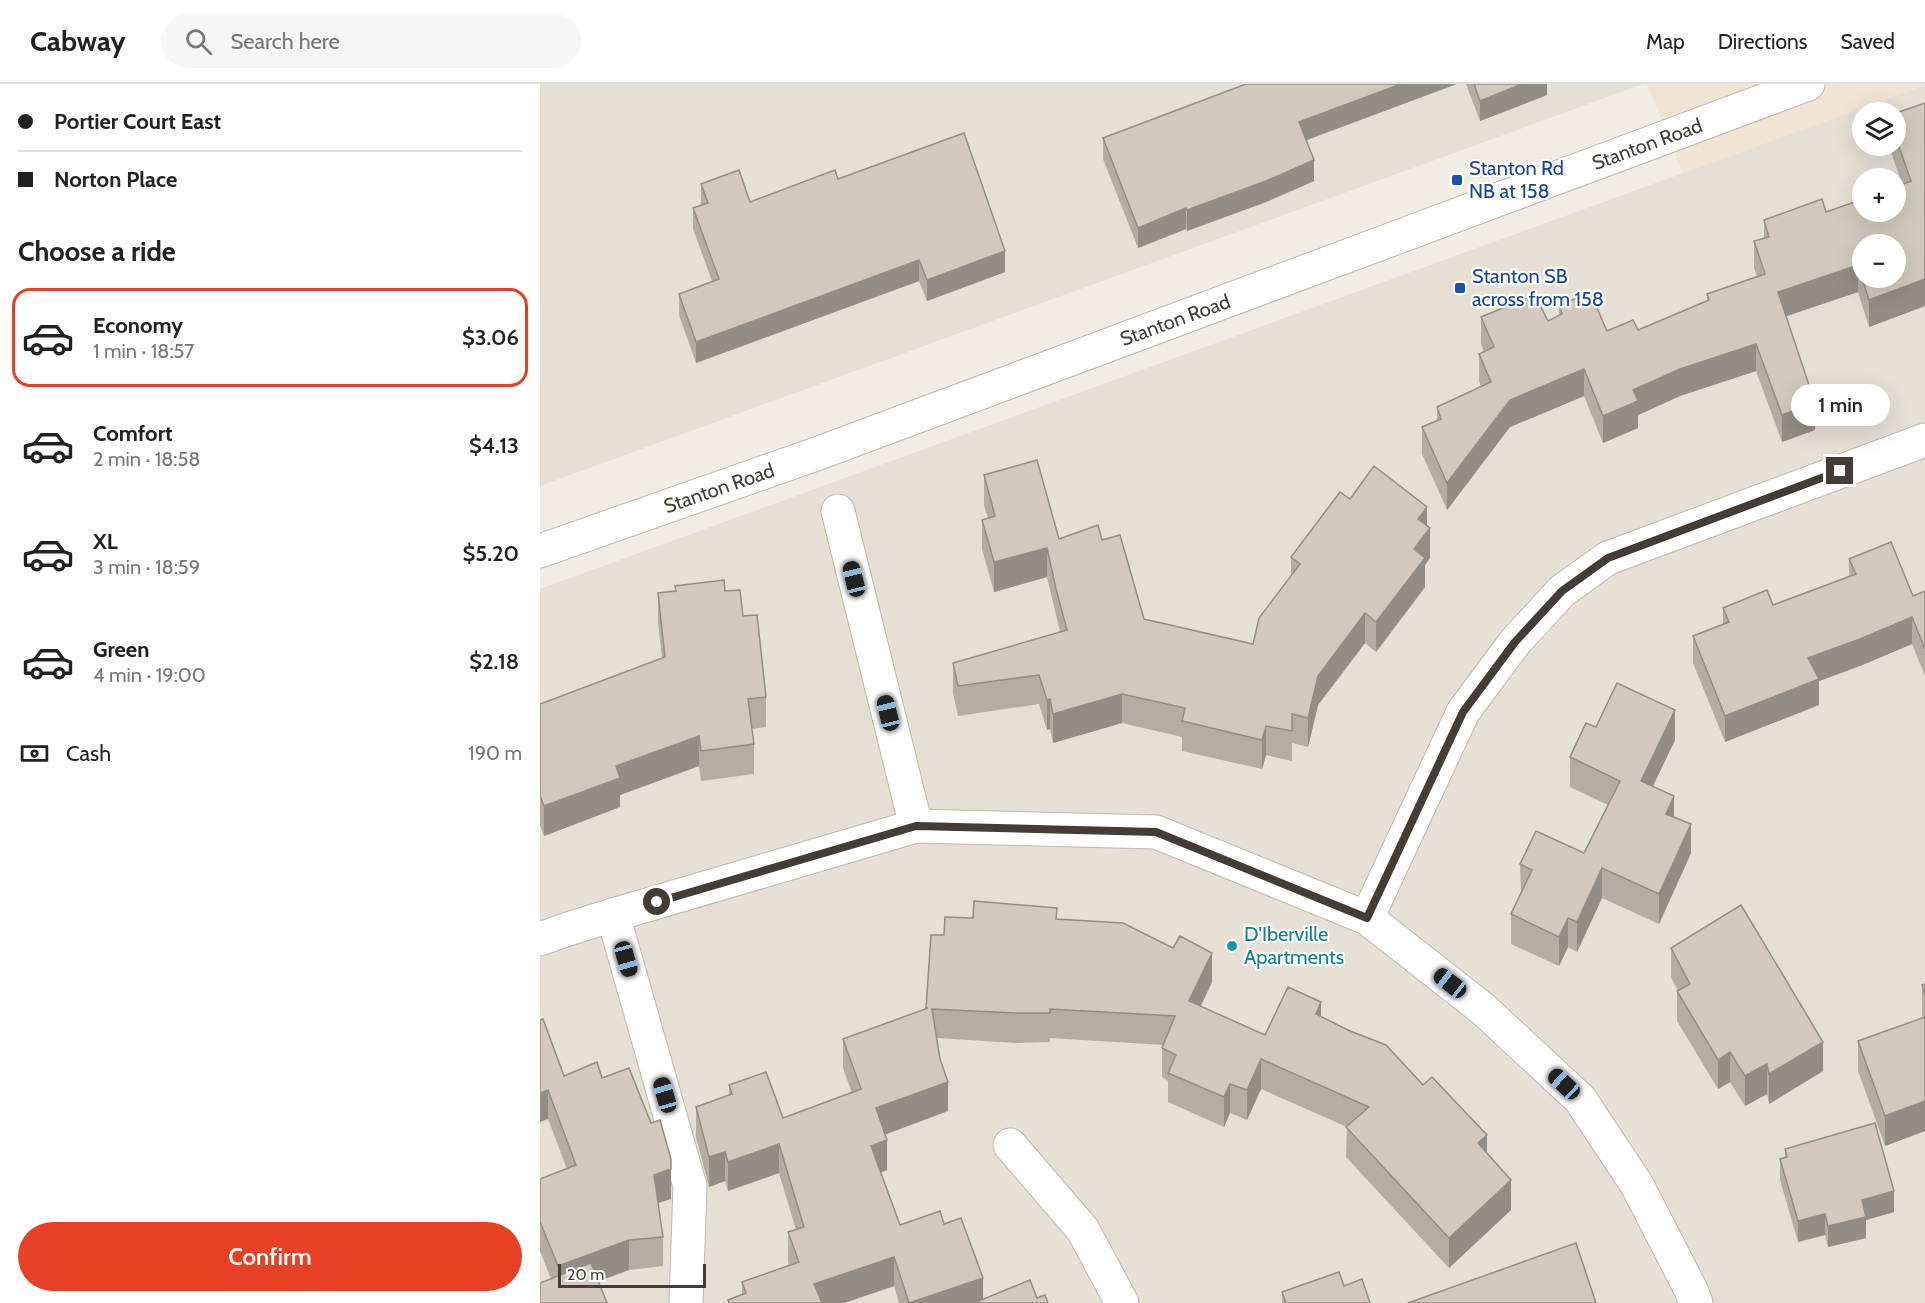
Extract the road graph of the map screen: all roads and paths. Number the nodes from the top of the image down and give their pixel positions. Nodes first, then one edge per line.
1 (1808, 84) edge
2 (1925, 440) edge
3 (838, 511) dead end
4 (540, 551) edge
5 (916, 826) junction
6 (614, 915) junction
7 (1367, 918) junction
8 (540, 939) edge
9 (1010, 1145) dead end
10 (686, 1303) edge
11 (1122, 1303) edge
12 (1696, 1303) edge

1 - 4 street, Stanton Road
2 - 7 street
3 - 5 street
5 - 6 street
5 - 7 street
6 - 8 street
6 - 10 street
7 - 12 street
9 - 11 street

